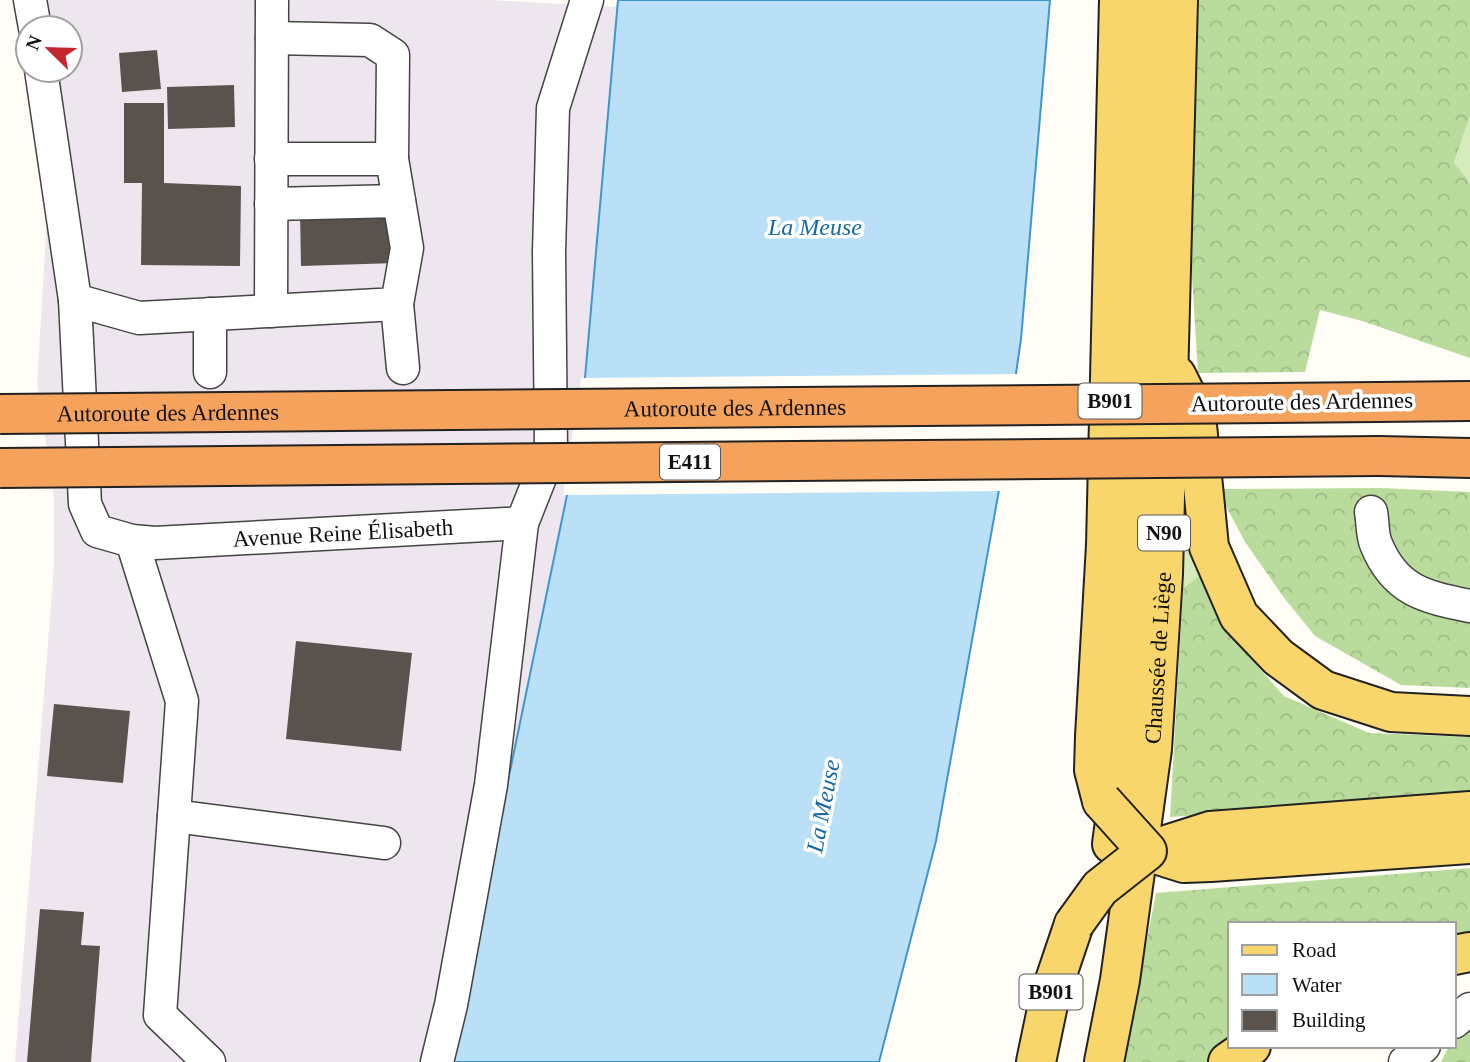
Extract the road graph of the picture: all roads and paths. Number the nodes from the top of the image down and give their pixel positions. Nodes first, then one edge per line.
1 (272, 0) edge
2 (587, 0) edge
3 (1119, 0) edge
4 (1150, 0) edge
5 (1178, 0) edge
6 (272, 38) junction
7 (43, 84) edge
8 (271, 159) junction
9 (392, 159) junction
10 (399, 201) junction
11 (271, 204) junction
12 (75, 300) junction
13 (397, 304) junction
14 (271, 310) junction
15 (210, 314) junction
16 (1168, 360) junction
17 (403, 368) dead end
18 (210, 372) dead end
19 (1470, 401) edge
20 (0, 414) edge
21 (1470, 458) edge
22 (0, 468) edge
23 (1371, 512) dead end
24 (522, 523) junction
25 (132, 541) junction
26 (1470, 606) edge
27 (1470, 716) edge
28 (1470, 811) edge
29 (174, 816) junction
30 (384, 842) dead end
31 (1470, 844) edge
32 (1210, 847) junction
33 (1147, 851) junction
34 (1470, 1009) edge
35 (1456, 1020) edge
36 (1248, 1048) edge
37 (1422, 1048) edge
38 (209, 1062) edge
39 (437, 1062) edge
40 (1036, 1062) edge
41 (1078, 1062) edge
42 (1104, 1062) edge
43 (1228, 1062) edge
44 (1405, 1062) edge

1 - 6 street
2 - 24 street
3 - 33 main road, B901, bridge
4 - 41 main road, Chaussée de Liège / N90
5 - 16 main road, Chaussée de Liège / N90
6 - 8 street
6 - 9 street
7 - 12 street, Avenue Reine Élisabeth
8 - 9 street
8 - 11 street
9 - 10 street
10 - 11 street
10 - 13 street
11 - 14 street
12 - 15 street
12 - 25 street, Avenue Reine Élisabeth
13 - 14 street
13 - 17 street
14 - 15 street
15 - 18 street
16 - 27 main road
16 - 42 main road, Chaussée de Liège / N90
19 - 20 highway, Autoroute des Ardennes, bridge
21 - 22 highway, E411, bridge
23 - 26 street
24 - 25 street, Avenue Reine Élisabeth
24 - 39 street
25 - 29 street
28 - 32 main road, B901
29 - 30 street
29 - 38 street
31 - 32 main road, B901
32 - 33 main road, B901
33 - 40 main road, B901, bridge
34 - 35 street
36 - 43 main road
37 - 44 street

